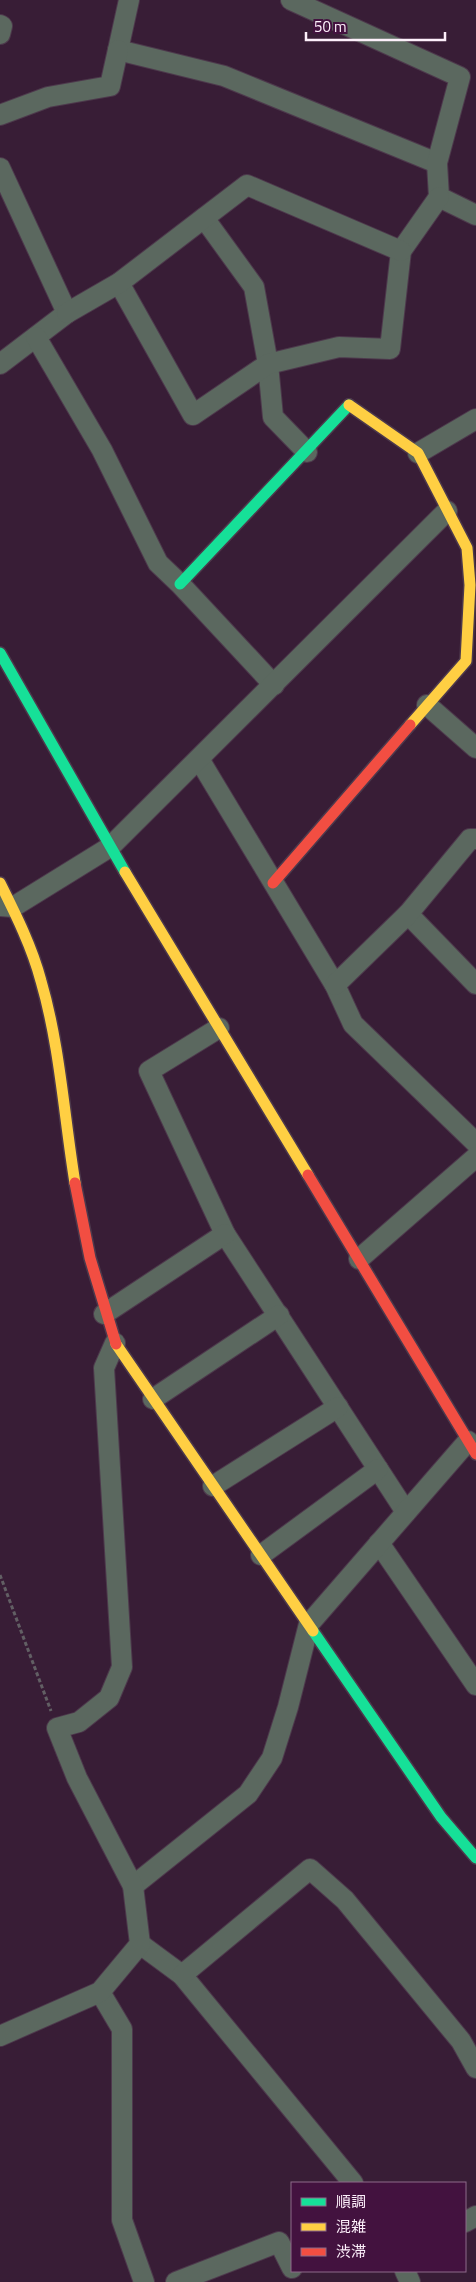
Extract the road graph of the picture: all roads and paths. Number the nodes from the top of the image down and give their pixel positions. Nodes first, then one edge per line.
1 (129, 0) edge
2 (291, 0) edge
3 (0, 25) edge
4 (0, 34) edge
5 (118, 50) junction
6 (0, 115) edge
7 (437, 163) junction
8 (0, 168) edge
9 (439, 197) junction
10 (476, 215) edge
11 (204, 218) junction
12 (402, 251) junction
13 (119, 283) junction
14 (67, 313) junction
15 (36, 337) junction
16 (2, 357) edge
17 (268, 364) junction
18 (476, 420) edge
19 (308, 452) junction
20 (418, 453) junction
21 (447, 511) junction
22 (180, 584) junction
23 (0, 653) edge
24 (274, 685) junction
25 (427, 705) junction
26 (476, 748) edge
27 (199, 760) junction
28 (476, 839) edge
29 (110, 847) junction
30 (0, 883) edge
31 (273, 883) junction
32 (6, 907) edge
33 (408, 914) junction
34 (476, 984) edge
35 (335, 985) junction
36 (219, 1028) junction
37 (476, 1142) edge
38 (476, 1158) edge
39 (226, 1234) junction
40 (359, 1258) junction
41 (104, 1314) junction
42 (278, 1316) junction
43 (115, 1343) junction
44 (152, 1399) junction
45 (338, 1407) junction
46 (474, 1444) edge
47 (378, 1469) junction
48 (213, 1486) junction
49 (406, 1512) junction
50 (380, 1543) junction
51 (261, 1555) junction
52 (0, 1575) edge
53 (308, 1624) junction
54 (476, 1686) edge
55 (58, 1728) junction
56 (476, 1858) edge
57 (133, 1886) junction
58 (140, 1944) junction
59 (182, 1975) junction
60 (100, 1992) junction
61 (0, 2036) edge
62 (476, 2068) edge
63 (352, 2182) edge
64 (291, 2265) edge
65 (144, 2282) edge
66 (176, 2282) edge

1 - 5 street
2 - 7 street
3 - 4 street
5 - 6 street
5 - 7 street
7 - 9 street
8 - 14 street
9 - 10 street
9 - 12 street
11 - 12 street
11 - 13 street
11 - 17 street
12 - 17 street
13 - 14 street
13 - 17 street
14 - 15 street
15 - 16 street
15 - 22 street
17 - 19 street
18 - 20 street
19 - 20 street
19 - 22 street
20 - 21 street
21 - 24 street
21 - 25 street
22 - 24 street
23 - 29 street
24 - 27 street
25 - 26 street
25 - 31 street
27 - 29 street
27 - 31 street
28 - 33 street
29 - 32 street
29 - 36 street
30 - 32 street
31 - 35 street
32 - 41 street
33 - 34 street
33 - 35 street
35 - 37 street
36 - 39 street
36 - 40 street
38 - 40 street
39 - 41 street
39 - 42 street
40 - 46 street
41 - 43 street
42 - 44 street
42 - 45 street
43 - 44 street
43 - 55 street
44 - 48 street
45 - 47 street
45 - 48 street
46 - 49 street
47 - 49 street
47 - 51 street
48 - 51 street
49 - 50 street
50 - 53 street
50 - 54 street
51 - 53 street
52 - 55 path
53 - 56 street
53 - 57 street
55 - 57 street
57 - 58 street
58 - 59 street
58 - 60 street
59 - 62 street
59 - 63 street
60 - 61 street
60 - 65 street
64 - 66 street

